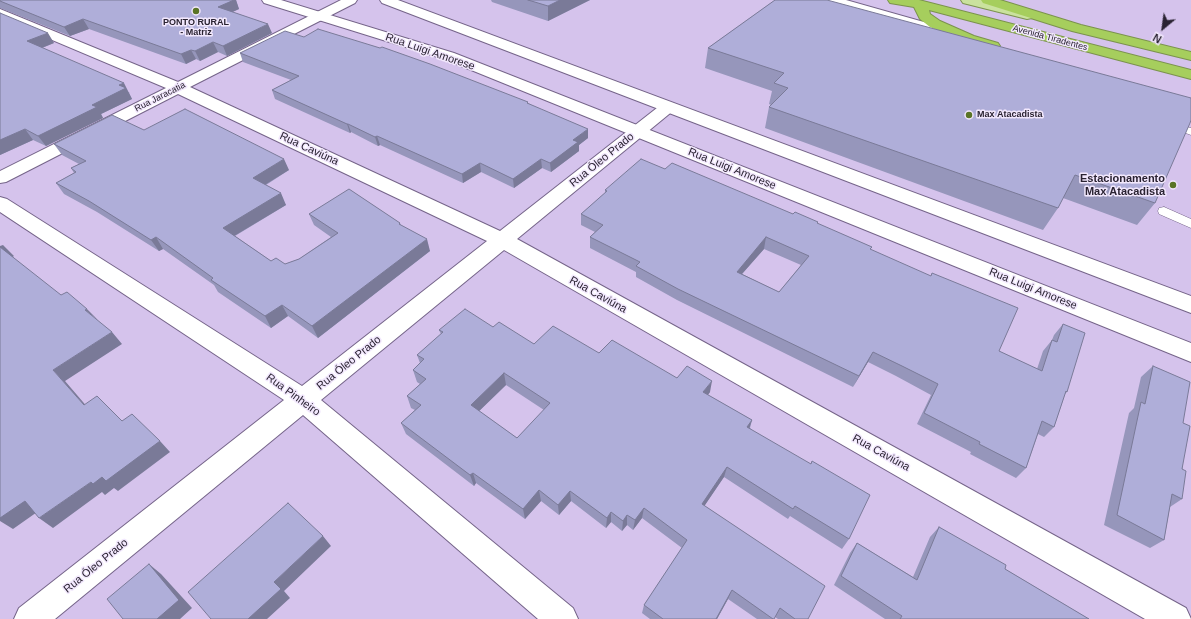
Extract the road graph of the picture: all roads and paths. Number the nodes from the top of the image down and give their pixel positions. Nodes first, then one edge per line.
1 (351, 0) edge
2 (386, 0) edge
3 (832, 0) edge
4 (894, 0) edge
5 (950, 0) edge
6 (968, 0) edge
7 (987, 0) edge
8 (274, 1) edge
9 (917, 1) edge
10 (0, 13) edge
11 (320, 16) junction
12 (1077, 28) junction
13 (970, 39) junction
14 (1005, 50) edge
15 (1191, 56) edge
16 (1191, 75) edge
17 (179, 88) junction
18 (668, 107) junction
19 (638, 131) junction
20 (0, 178) edge
21 (0, 203) edge
22 (1164, 211) dead end
23 (1191, 224) edge
24 (502, 240) junction
25 (1191, 305) edge
26 (1191, 353) edge
27 (303, 400) junction
28 (30, 619) edge
29 (562, 619) edge
30 (1175, 619) edge

1 - 11 street, Rua Jaracatia
2 - 18 street
3 - 13 street
4 - 9 highway, Avenida Tiradentes
5 - 12 highway
6 - 12 main road, Avenida Tiradentes
7 - 12 highway
8 - 11 street, Rua Luigi Amorese
9 - 13 highway
9 - 16 highway, Avenida Tiradentes
10 - 17 street, Rua Caviúna
11 - 17 street, Rua Jaracatia
11 - 19 street, Rua Luigi Amorese
12 - 15 highway, Avenida Tiradentes
13 - 14 highway
17 - 20 street, Rua Jaracatia
17 - 24 street, Rua Caviúna
18 - 19 street, Rua Óleo Prado
18 - 25 street
19 - 24 street, Rua Óleo Prado
19 - 26 street, Rua Luigi Amorese
21 - 27 street, Rua Pinheiro
22 - 23 lane
24 - 27 street, Rua Óleo Prado
24 - 30 street, Rua Caviúna
27 - 28 street, Rua Óleo Prado
27 - 29 street, Rua Pinheiro

